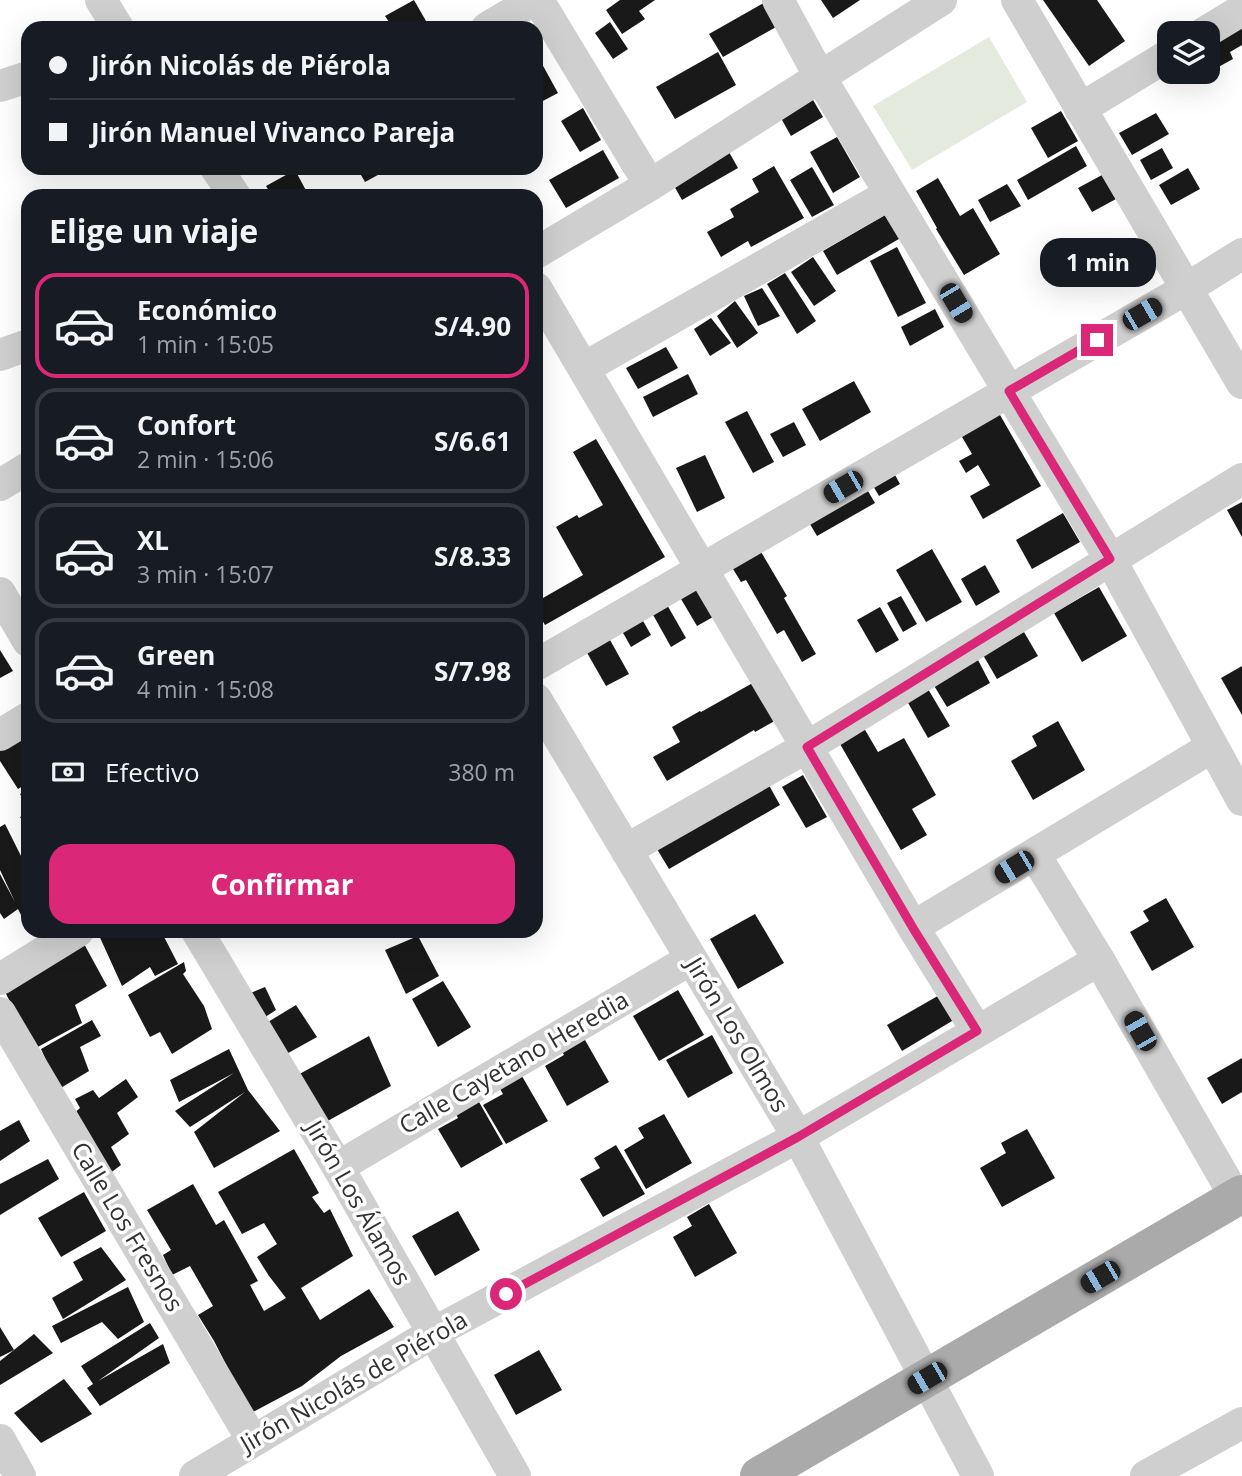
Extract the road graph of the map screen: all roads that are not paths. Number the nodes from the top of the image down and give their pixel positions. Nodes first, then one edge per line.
1 (101, 0) edge
2 (536, 0) edge
3 (778, 0) edge
4 (941, 0) edge
5 (1017, 0) edge
6 (1242, 10) edge
7 (114, 21) edge
8 (499, 21) edge
9 (1220, 23) edge
10 (1157, 62) edge
11 (820, 77) junction
12 (21, 78) edge
13 (0, 86) edge
14 (1080, 109) junction
15 (650, 185) junction
16 (890, 194) junction
17 (543, 249) edge
18 (1242, 254) edge
19 (1186, 289) junction
20 (543, 300) edge
21 (21, 348) edge
22 (0, 355) edge
23 (584, 368) junction
24 (1242, 383) edge
25 (1009, 391) junction
26 (21, 472) edge
27 (1242, 479) edge
28 (0, 485) edge
29 (1110, 559) junction
30 (700, 569) junction
31 (0, 593) edge
32 (21, 629) edge
33 (543, 661) edge
34 (543, 711) edge
35 (21, 722) edge
36 (0, 735) edge
37 (807, 747) junction
38 (1212, 747) junction
39 (1242, 800) edge
40 (626, 850) junction
41 (1035, 855) junction
42 (913, 928) junction
43 (67, 938) edge
44 (201, 938) edge
45 (691, 959) junction
46 (1099, 960) junction
47 (0, 979) edge
48 (0, 1013) edge
49 (977, 1031) junction
50 (798, 1137) junction
51 (338, 1167) junction
52 (1239, 1196) edge
53 (433, 1334) junction
54 (927, 1378) junction
55 (1242, 1423) edge
56 (0, 1440) edge
57 (253, 1441) junction
58 (20, 1476) edge
59 (195, 1476) edge
60 (514, 1476) edge
61 (759, 1476) edge
62 (978, 1476) edge
63 (1146, 1476) edge

1 - 7 street
2 - 8 street
2 - 15 street
3 - 11 street
4 - 11 street
5 - 14 street
6 - 9 street
10 - 14 street
11 - 15 street
11 - 16 street
12 - 13 street
14 - 19 street
15 - 17 street
16 - 23 street
16 - 25 street
18 - 19 street
19 - 24 street
19 - 25 street
20 - 23 street
21 - 22 street
23 - 30 street
25 - 29 street
25 - 30 street
26 - 28 street
27 - 29 street
29 - 37 street
29 - 38 street
30 - 33 street
30 - 37 street
31 - 32 street
34 - 40 street, Jirón Los Olmos
35 - 36 street
37 - 40 street
37 - 42 street
38 - 39 street
38 - 41 street
40 - 45 street, Jirón Los Olmos
41 - 42 street
41 - 46 street
42 - 49 street
43 - 47 street
44 - 51 street, Jirón Los Álamos
45 - 50 street, Jirón Los Olmos
45 - 51 street, Calle Cayetano Heredia
46 - 49 street, Jirón Nicolás de Piérola
46 - 52 street
48 - 57 street, Calle Los Fresnos
49 - 50 street, Jirón Nicolás de Piérola
50 - 53 street, Jirón Nicolás de Piérola
50 - 54 street, Jirón Los Olmos
51 - 53 street, Jirón Los Álamos
52 - 54 main road
53 - 57 street, Jirón Nicolás de Piérola
53 - 60 street, Jirón Los Álamos
54 - 61 main road
54 - 62 street, Jirón Los Olmos
55 - 63 street
56 - 58 street
57 - 59 street, Jirón Nicolás de Piérola

